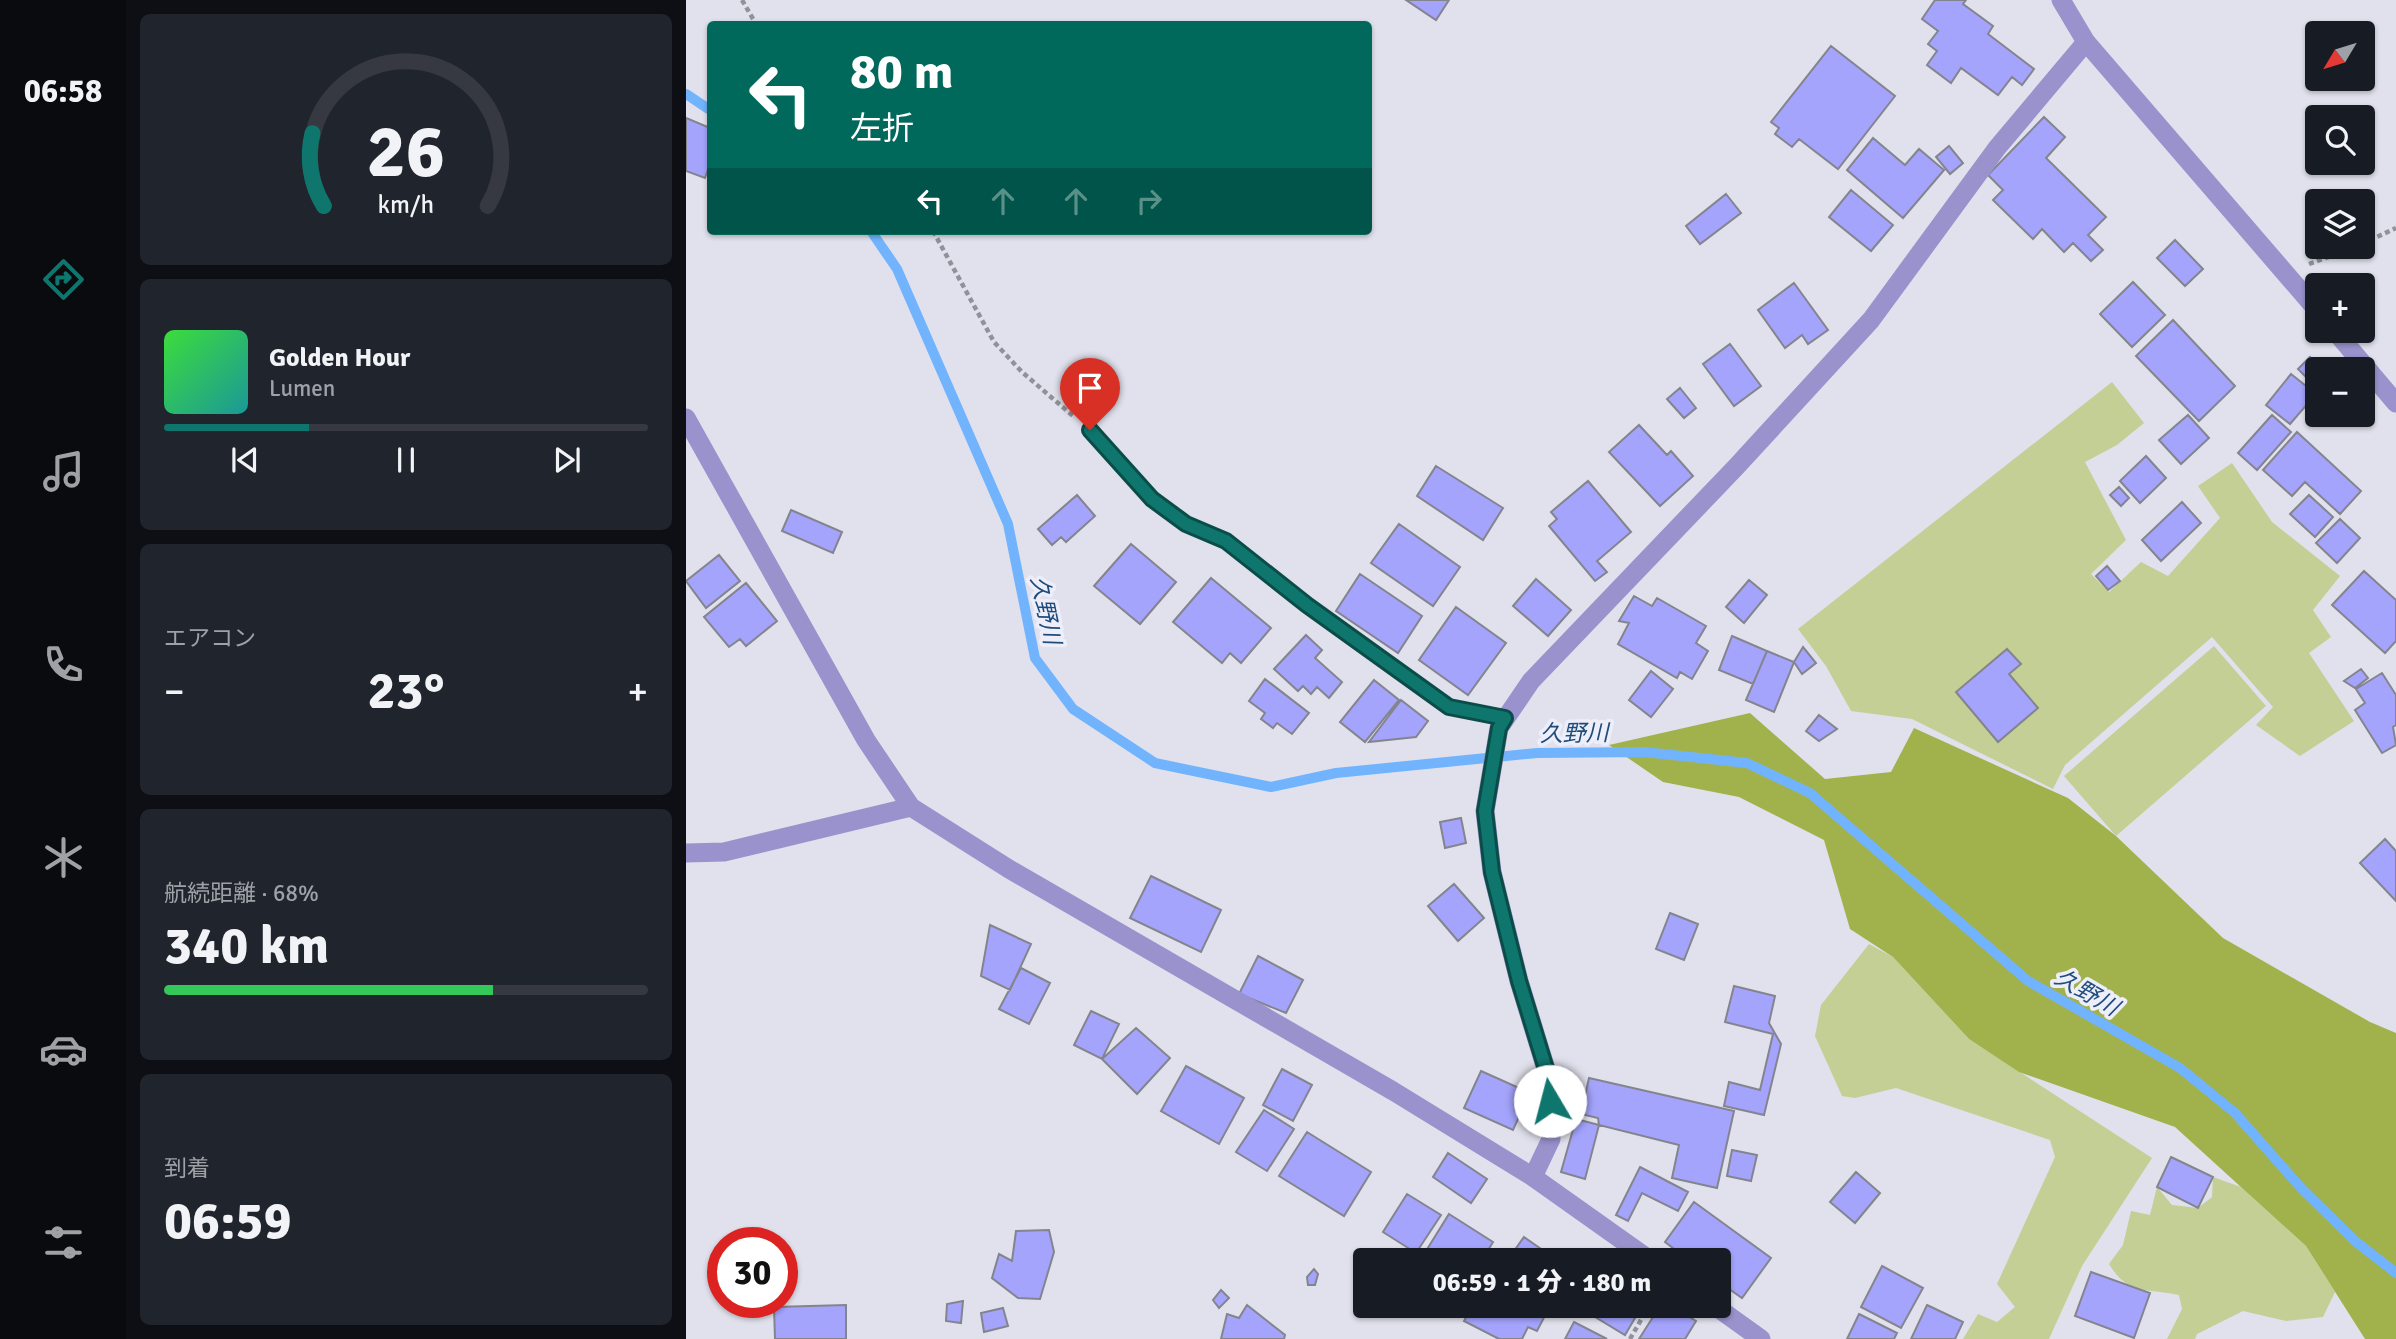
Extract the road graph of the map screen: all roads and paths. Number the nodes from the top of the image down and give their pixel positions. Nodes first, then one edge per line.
1 (741, 0) edge
2 (2061, 0) edge
3 (754, 21) edge
4 (2086, 42) junction
5 (2396, 228) edge
6 (935, 235) edge
7 (2375, 238) edge
8 (2322, 259) edge
9 (2286, 272) junction
10 (2305, 295) edge
11 (2345, 343) edge
12 (2396, 403) edge
13 (686, 418) edge
14 (1090, 430) joint
15 (1502, 723) junction
16 (911, 807) junction
17 (686, 853) edge
18 (1533, 1177) junction
19 (1633, 1248) edge
20 (1731, 1317) edge
21 (1642, 1318) edge
22 (1630, 1339) edge
23 (1761, 1339) edge

1 - 3 path
2 - 4 street
4 - 9 street
4 - 15 street
5 - 7 path
6 - 14 path
8 - 9 path
9 - 10 street
11 - 12 street
13 - 16 street
14 - 15 lane
15 - 18 street
16 - 17 street
16 - 18 street
18 - 19 street
20 - 23 street
21 - 22 path

